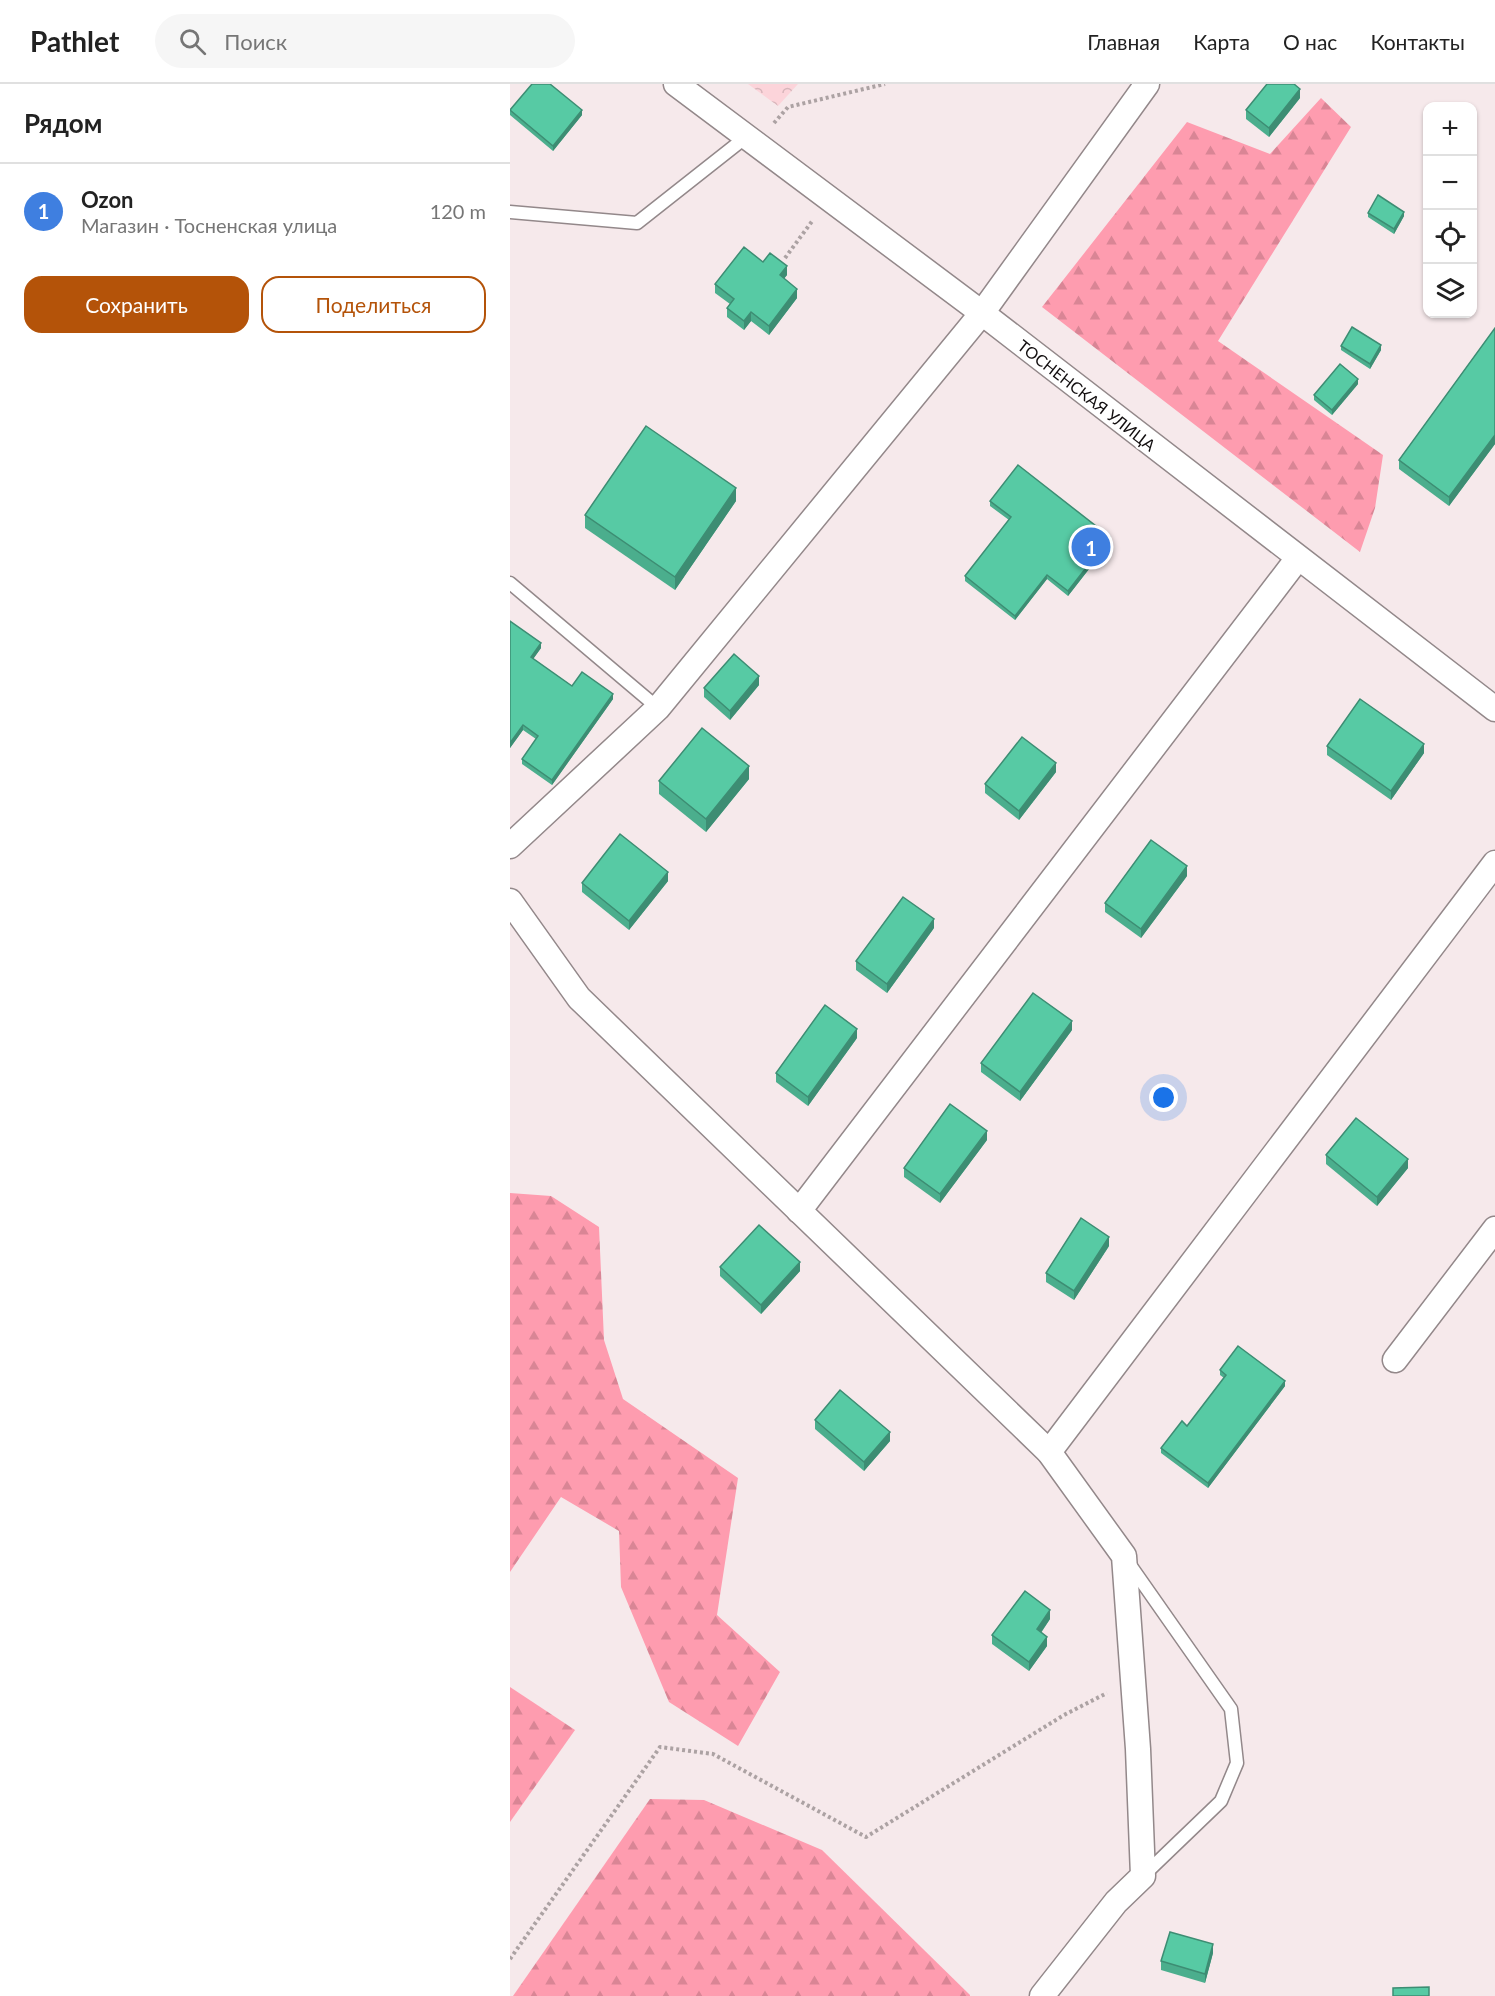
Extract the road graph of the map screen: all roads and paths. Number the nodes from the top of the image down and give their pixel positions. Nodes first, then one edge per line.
1 (676, 84) edge
2 (885, 84) edge
3 (1147, 84) edge
4 (774, 123) dead end
5 (746, 137) junction
6 (510, 212) edge
7 (807, 228) dead end
8 (785, 258) dead end
9 (982, 314) junction
10 (1298, 558) junction
11 (510, 583) edge
12 (657, 708) junction
13 (1495, 710) edge
14 (510, 846) edge
15 (1495, 863) edge
16 (510, 901) edge
17 (799, 1211) junction
18 (1495, 1229) edge
19 (1395, 1360) dead end
20 (1049, 1452) junction
21 (1124, 1556) junction
22 (1132, 1680) junction
23 (1143, 1876) junction
24 (510, 1959) edge
25 (1042, 1996) edge

1 - 5 street, ТОСНЕНСКАЯ УЛИЦА
2 - 4 path
3 - 9 street
5 - 6 lane
5 - 9 street, ТОСНЕНСКАЯ УЛИЦА
7 - 8 path
9 - 10 street, ТОСНЕНСКАЯ УЛИЦА
9 - 12 street
10 - 13 street, ТОСНЕНСКАЯ УЛИЦА
10 - 17 street
11 - 12 lane
12 - 14 street
15 - 20 street
16 - 17 street
17 - 20 street
18 - 19 street
20 - 21 street
21 - 22 street
21 - 23 lane
22 - 23 street
22 - 24 path
23 - 25 street

